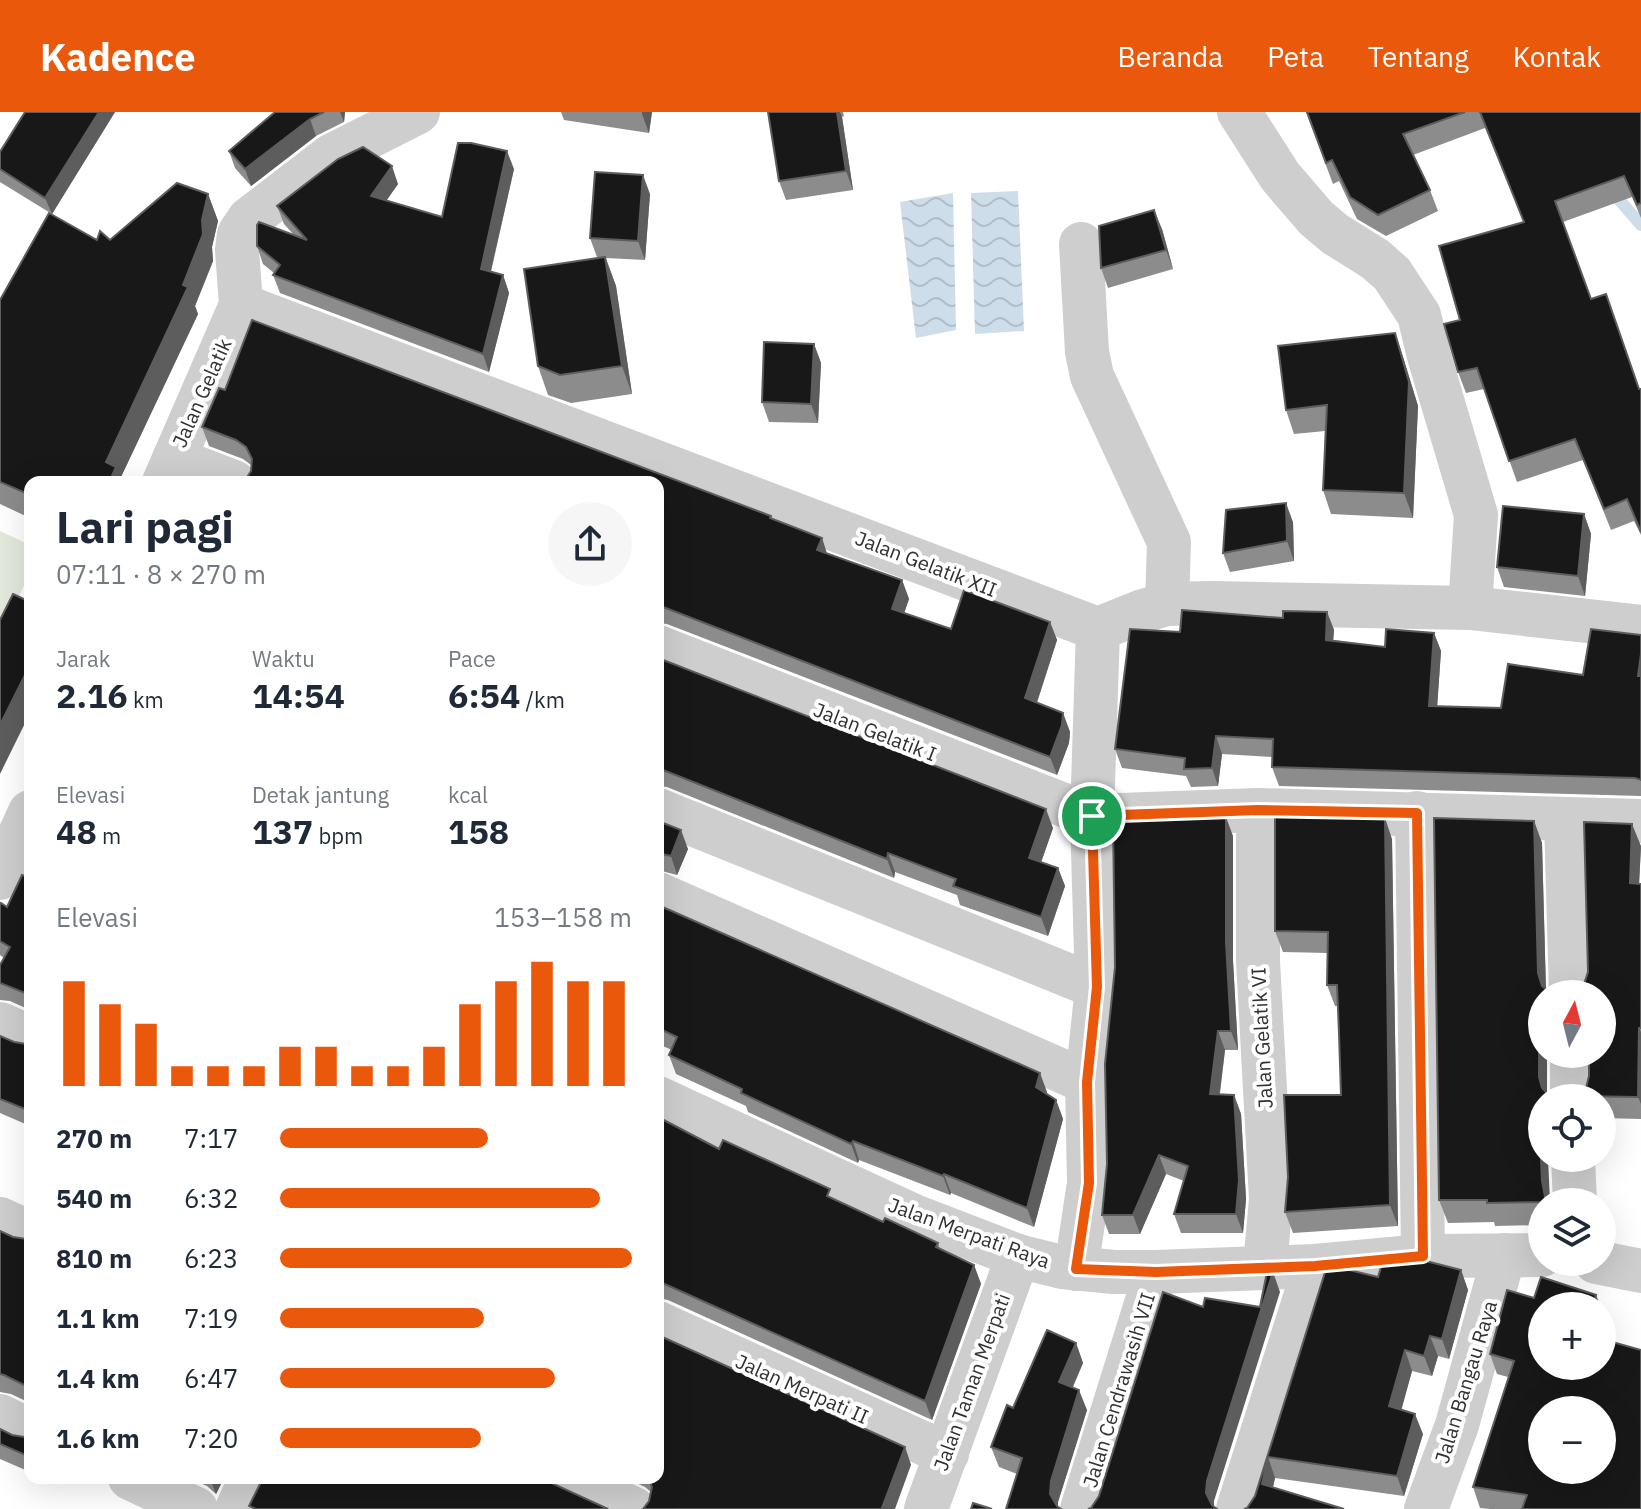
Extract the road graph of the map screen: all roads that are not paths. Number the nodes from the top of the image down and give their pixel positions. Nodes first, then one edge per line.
1 (418, 112) edge
2 (1239, 112) edge
3 (1081, 244) dead end
4 (241, 305) junction
5 (169, 470) edge
6 (202, 476) edge
7 (1167, 604) junction
8 (1470, 608) junction
9 (1641, 627) edge
10 (1098, 629) junction
11 (664, 649) edge
12 (1258, 810) junction
13 (664, 812) edge
14 (1417, 813) junction
15 (1092, 816) junction
16 (1566, 819) junction
17 (1641, 821) edge
18 (24, 825) edge
19 (0, 878) edge
20 (664, 897) edge
21 (1571, 980) edge
22 (1097, 987) junction
23 (0, 1024) edge
24 (24, 1034) edge
25 (1087, 1082) junction
26 (664, 1101) edge
27 (0, 1219) edge
28 (24, 1230) edge
29 (1523, 1255) edge
30 (1018, 1256) junction
31 (1423, 1256) junction
32 (1265, 1266) junction
33 (1315, 1266) junction
34 (1616, 1266) edge
35 (1076, 1269) junction
36 (1641, 1271) edge
37 (1156, 1272) junction
38 (664, 1326) edge
39 (0, 1416) edge
40 (24, 1428) edge
41 (947, 1454) junction
42 (143, 1484) edge
43 (248, 1484) edge
44 (580, 1484) edge
45 (196, 1509) edge
46 (237, 1509) edge
47 (634, 1509) edge
48 (926, 1509) edge
49 (1082, 1509) edge
50 (1238, 1509) edge
51 (1426, 1509) edge

1 - 4 street
2 - 8 street
3 - 7 street
4 - 5 street, Jalan Gelatik
4 - 10 street, Jalan Gelatik XII
5 - 6 street
7 - 8 street
7 - 10 street
8 - 9 street
10 - 15 street
11 - 15 street, Jalan Gelatik I
12 - 14 street
12 - 15 street
12 - 32 street, Jalan Gelatik VI
13 - 22 street
14 - 16 street
14 - 31 street
15 - 22 street
16 - 17 street
16 - 21 street
18 - 19 street
20 - 25 street
22 - 25 street
23 - 24 street
25 - 35 street
26 - 30 street, Jalan Merpati Raya
27 - 28 street
29 - 31 street, Jalan Merpati Raya
29 - 51 street, Jalan Bangau Raya
30 - 35 street, Jalan Merpati Raya
30 - 41 street, Jalan Taman Merpati
31 - 33 street, Jalan Merpati Raya
32 - 33 street, Jalan Merpati Raya
32 - 37 street, Jalan Merpati Raya
33 - 50 street
34 - 36 street
35 - 37 street, Jalan Merpati Raya
37 - 49 street, Jalan Cendrawasih VII
38 - 41 street, Jalan Merpati II
39 - 40 street
41 - 48 street, Jalan Taman Merpati
42 - 45 street
43 - 46 street
44 - 47 street

